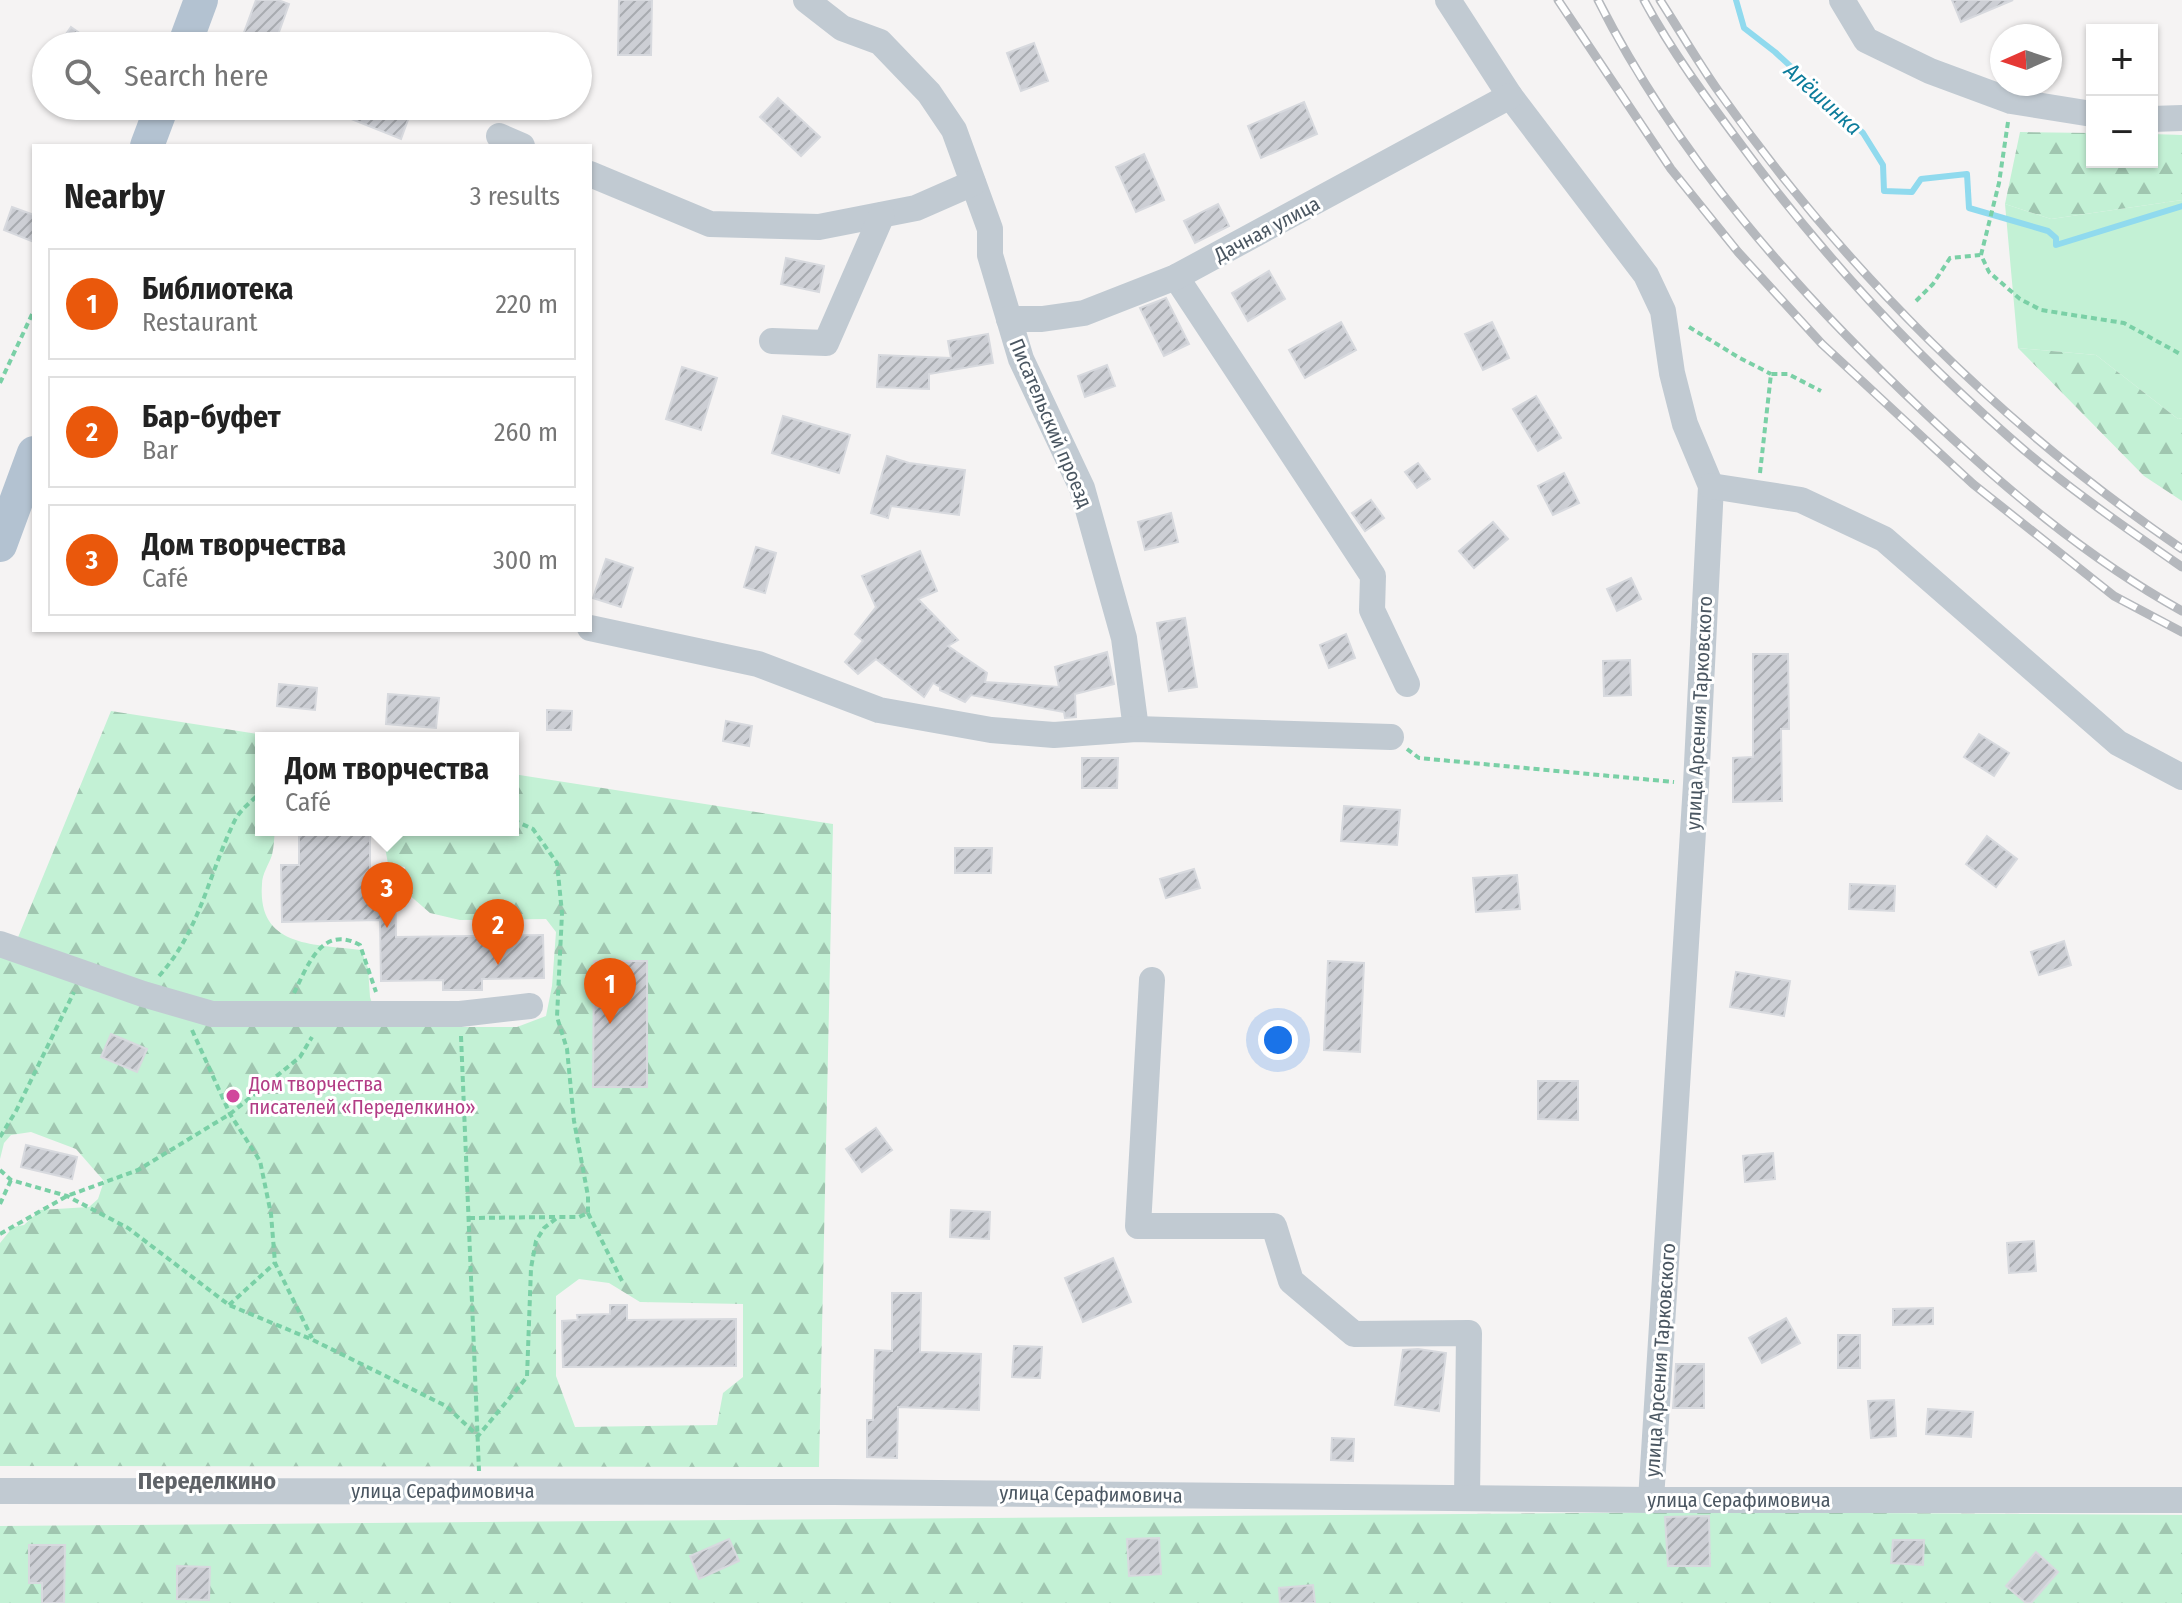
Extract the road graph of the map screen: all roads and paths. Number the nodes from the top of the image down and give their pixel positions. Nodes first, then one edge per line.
1 (201, 0) edge
2 (806, 0) edge
3 (1448, 0) edge
4 (1842, 0) edge
5 (189, 32) edge
6 (1510, 96) junction
7 (2011, 101) junction
8 (2086, 113) edge
9 (2182, 118) edge
10 (2158, 119) edge
11 (157, 120) edge
12 (148, 144) edge
13 (592, 175) edge
14 (973, 183) junction
15 (882, 215) junction
16 (1981, 255) junction
17 (1176, 277) junction
18 (1916, 301) dead end
19 (1663, 311) junction
20 (32, 314) edge
21 (1009, 319) junction
22 (772, 341) dead end
23 (2182, 355) edge
24 (1771, 374) junction
25 (0, 383) edge
26 (1821, 391) dead end
27 (32, 458) edge
28 (1711, 486) junction
29 (1758, 492) junction
30 (0, 545) edge
31 (592, 628) edge
32 (1407, 684) dead end
33 (1136, 729) junction
34 (1391, 737) joint
35 (2182, 777) edge
36 (1696, 784) junction
37 (255, 798) edge
38 (519, 823) edge
39 (0, 944) edge
40 (83, 971) junction
41 (1152, 980) dead end
42 (143, 994) junction
43 (179, 1003) junction
44 (530, 1006) dead end
45 (285, 1014) junction
46 (325, 1014) junction
47 (382, 1014) junction
48 (460, 1014) junction
49 (230, 1114) junction
50 (0, 1137) edge
51 (0, 1170) edge
52 (11, 1180) junction
53 (67, 1196) junction
54 (0, 1204) edge
55 (588, 1213) junction
56 (558, 1217) junction
57 (469, 1218) junction
58 (0, 1234) edge
59 (275, 1263) junction
60 (622, 1281) dead end
61 (229, 1305) junction
62 (313, 1340) junction
63 (478, 1436) junction
64 (480, 1480) dead end
65 (0, 1491) edge
66 (1467, 1498) junction
67 (1651, 1500) junction
68 (2182, 1500) edge

1 - 5 main road
2 - 14 street, Писательский проезд
3 - 6 street, улица Арсения Тарковского
4 - 7 street
6 - 17 street, Дачная улица
6 - 19 street, улица Арсения Тарковского
7 - 8 street
7 - 16 path
9 - 10 street
11 - 12 main road
13 - 15 street
14 - 15 street
14 - 21 street, Писательский проезд
15 - 22 street
16 - 18 path
16 - 23 path
17 - 21 street, Дачная улица
17 - 32 street
19 - 24 path
19 - 28 street, улица Арсения Тарковского
20 - 25 path
21 - 33 street, Писательский проезд
24 - 26 path
24 - 29 path
27 - 30 main road
28 - 29 street
28 - 36 street, улица Арсения Тарковского
29 - 35 street
31 - 33 street
33 - 34 street
34 - 36 path
36 - 67 street, улица Арсения Тарковского
37 - 42 path
38 - 55 path
39 - 40 street
40 - 42 street
40 - 50 path
41 - 66 street
42 - 43 street
43 - 45 street
43 - 49 path
44 - 48 street
45 - 46 street
45 - 47 path
46 - 47 street
46 - 49 path
47 - 48 street
48 - 57 path
49 - 53 path
49 - 59 path
51 - 52 path
52 - 53 path
52 - 54 path
53 - 58 path
53 - 61 path
55 - 56 path
55 - 60 path
56 - 57 path
56 - 63 path
57 - 63 path
59 - 61 path
59 - 62 path
61 - 62 path
62 - 63 path
63 - 64 path
65 - 66 street, улица Серафимовича
66 - 67 street, улица Серафимовича
67 - 68 street, улица Серафимовича

